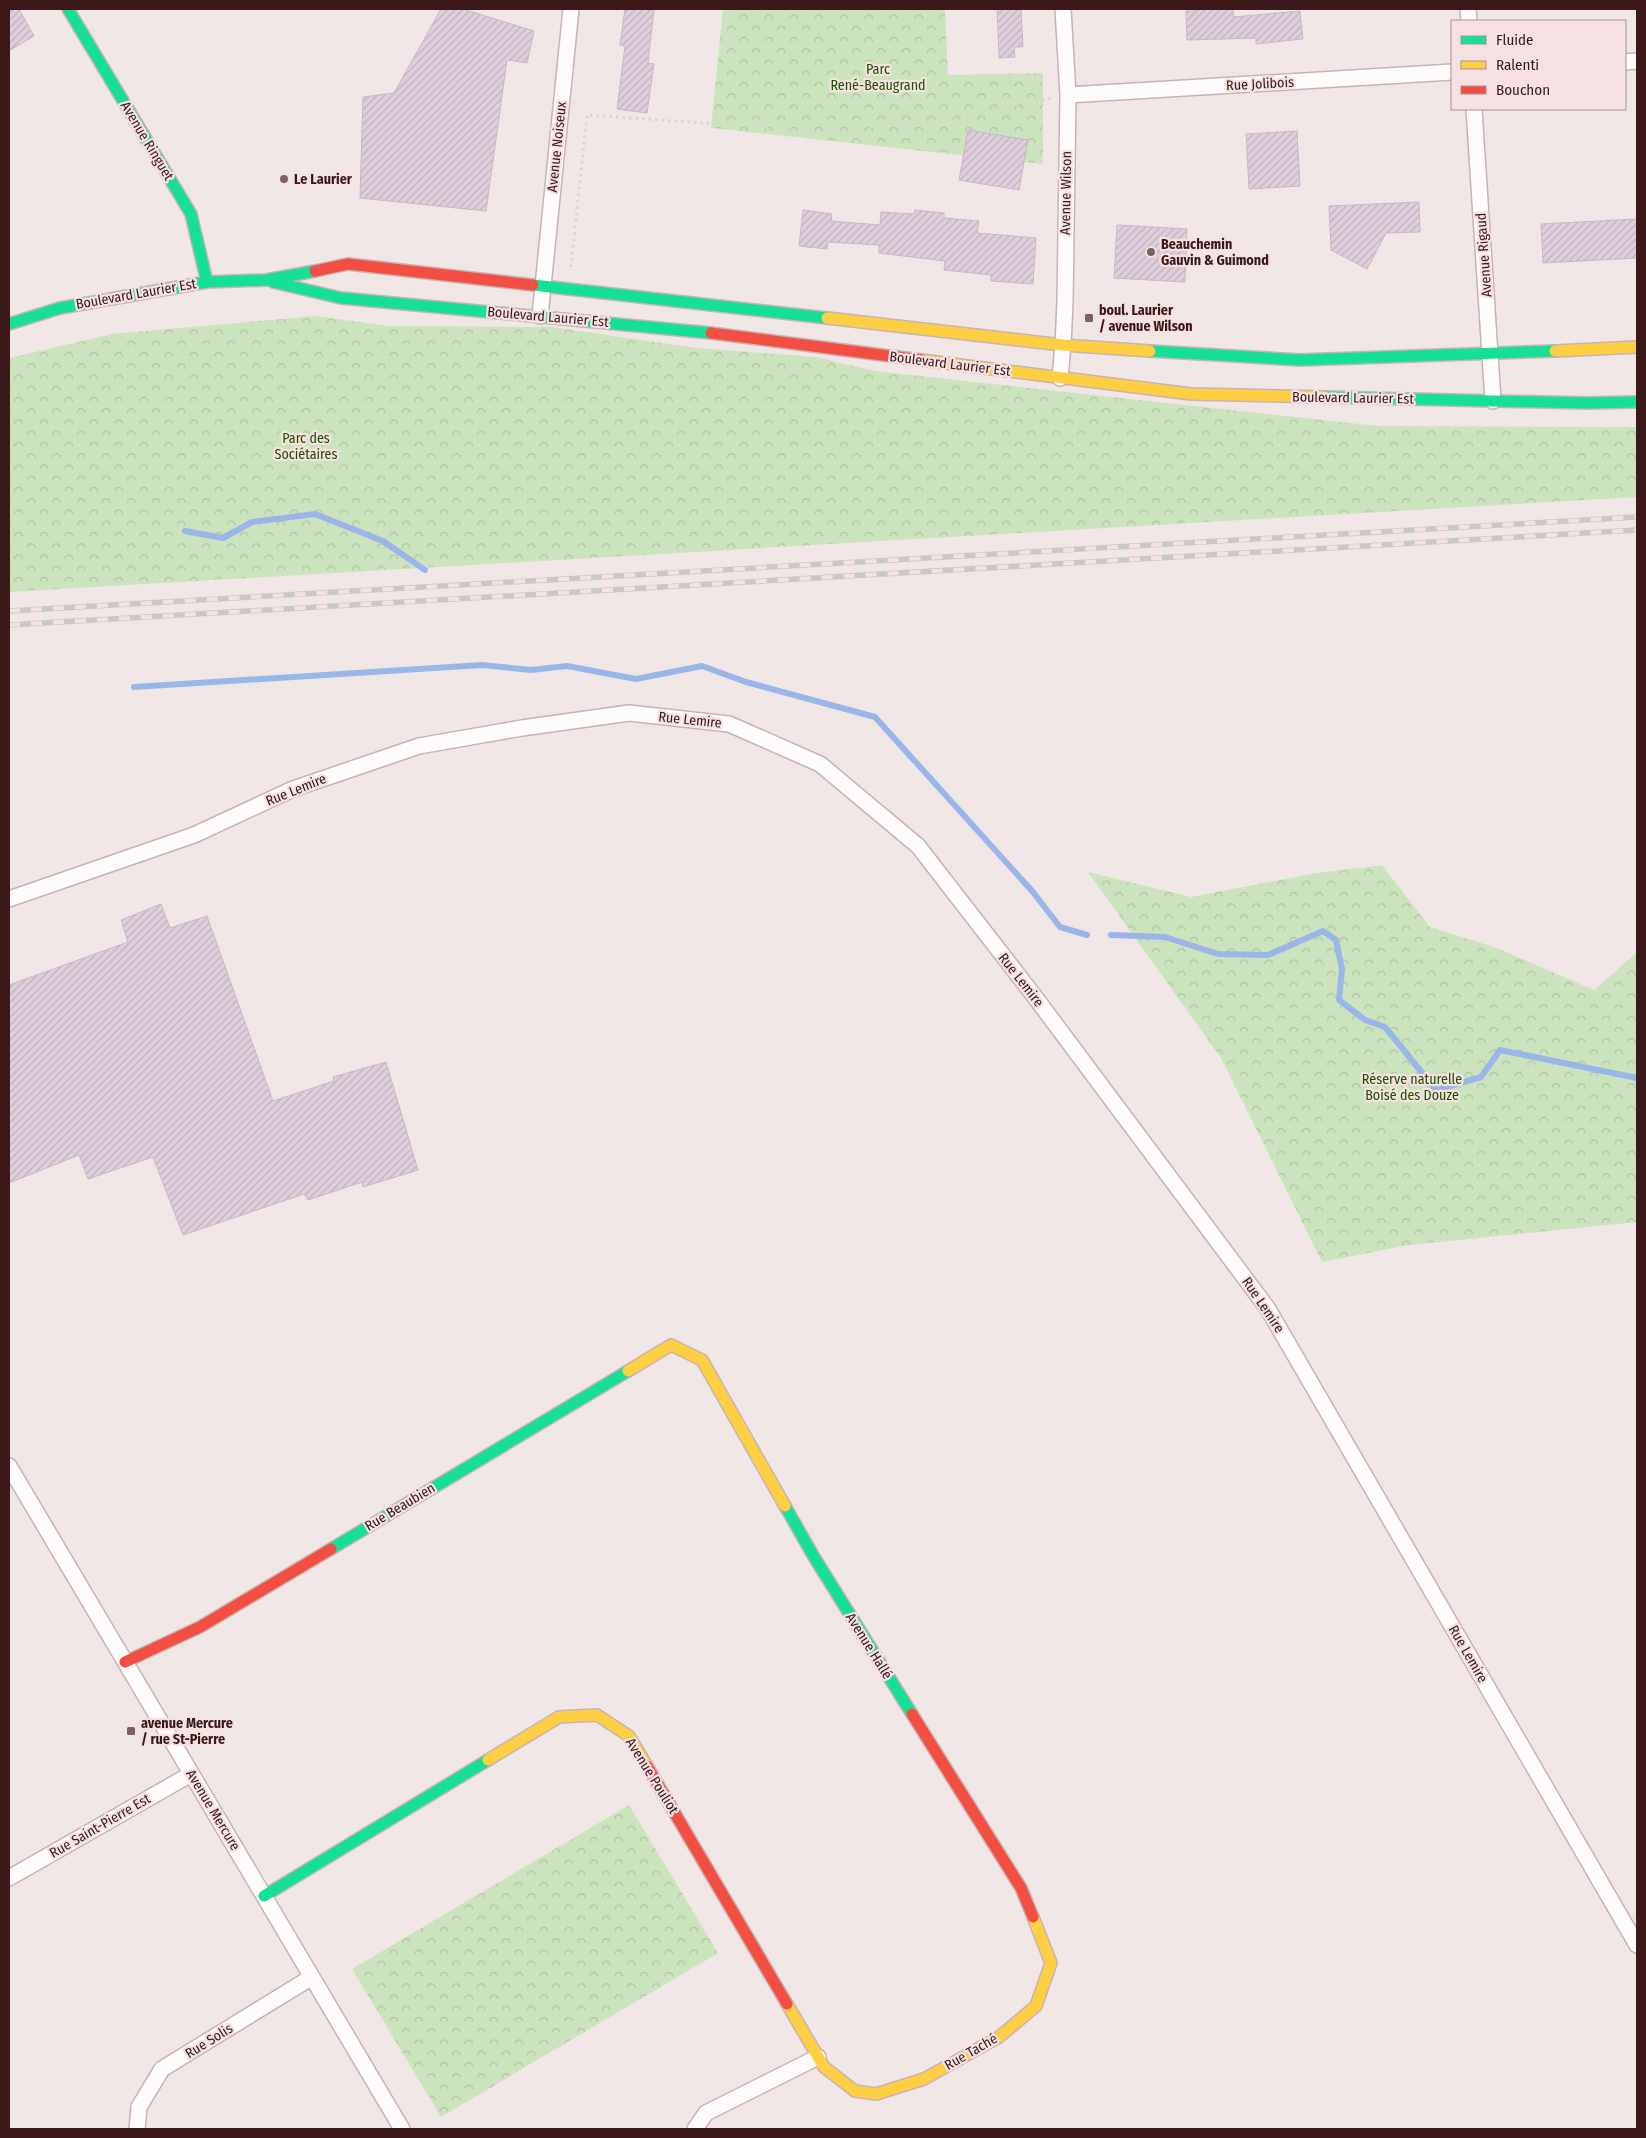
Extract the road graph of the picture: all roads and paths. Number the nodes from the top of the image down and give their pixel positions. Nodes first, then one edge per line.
1 (68, 9) edge
2 (571, 9) edge
3 (1063, 9) edge
4 (1451, 72) edge
5 (1068, 95) junction
6 (1474, 110) edge
7 (570, 275) dead end
8 (266, 280) junction
9 (208, 282) junction
10 (543, 285) junction
11 (540, 316) junction
12 (9, 324) edge
13 (1064, 345) junction
14 (1637, 347) edge
15 (1490, 354) junction
16 (1060, 378) junction
17 (1493, 401) junction
18 (1637, 402) edge
19 (9, 898) edge
20 (671, 1345) joint
21 (9, 1466) edge
22 (125, 1662) junction
23 (191, 1774) junction
24 (9, 1878) edge
25 (264, 1896) junction
26 (1637, 1946) edge
27 (1051, 1963) joint
28 (312, 1977) junction
29 (818, 2057) junction
30 (855, 2091) joint
31 (137, 2129) edge
32 (402, 2129) edge
33 (695, 2129) edge

1 - 9 main road, Avenue Ringuet
2 - 10 street, Avenue Noiseux
3 - 5 street, Avenue Wilson
4 - 5 street, Rue Jolibois
5 - 7 path, Avenue Noiseux
5 - 13 street, Avenue Wilson
6 - 15 street, Avenue Rigaud
8 - 9 main road, Boulevard Laurier Est
8 - 10 main road, Boulevard Laurier Est
8 - 11 main road, Boulevard Laurier Est
9 - 12 main road, Boulevard Laurier Est
10 - 11 street, Avenue Noiseux
10 - 13 main road, Boulevard Laurier Est
11 - 16 main road, Boulevard Laurier Est
13 - 15 main road, Boulevard Laurier Est
13 - 16 street, Avenue Wilson
14 - 15 main road, Boulevard Laurier Est
15 - 17 street, Avenue Rigaud
16 - 17 main road, Boulevard Laurier Est
17 - 18 main road, Boulevard Laurier Est
19 - 26 street, Rue Lemire
20 - 22 main road, Rue Beaubien
20 - 27 main road, Avenue Hallé
21 - 22 street, Avenue Mercure
22 - 23 street, Avenue Mercure
23 - 24 street, Rue Saint-Pierre Est
23 - 25 street, Avenue Mercure
25 - 28 street, Avenue Mercure
25 - 29 main road, Avenue Pouliot
27 - 30 main road, Rue Taché
28 - 31 street, Rue Solis
28 - 32 street, Avenue Mercure
29 - 30 main road, Avenue Pouliot
29 - 33 street

